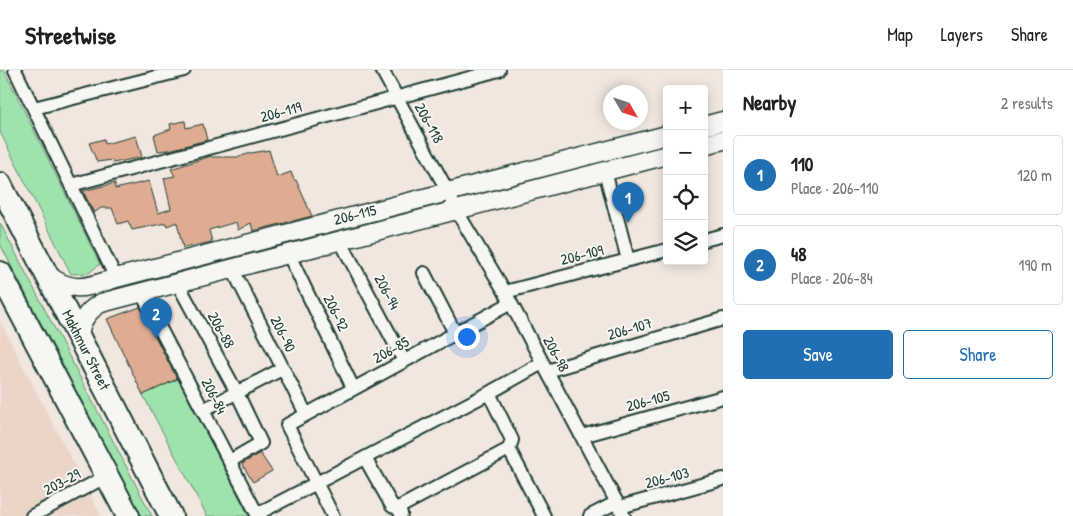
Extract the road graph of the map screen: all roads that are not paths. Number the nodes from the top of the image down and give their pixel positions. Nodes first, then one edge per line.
1 (15, 70) edge
2 (184, 70) edge
3 (382, 70) edge
4 (499, 70) edge
5 (396, 97) junction
6 (34, 108) junction
7 (723, 121) edge
8 (708, 125) edge
9 (663, 136) edge
10 (723, 140) edge
11 (708, 144) edge
12 (663, 156) edge
13 (605, 171) junction
14 (0, 184) edge
15 (71, 185) junction
16 (448, 192) junction
17 (456, 210) junction
18 (723, 236) edge
19 (708, 239) edge
20 (340, 240) junction
21 (663, 251) edge
22 (288, 253) junction
23 (628, 260) junction
24 (232, 268) junction
25 (0, 272) edge
26 (424, 273) dead end
27 (47, 274) junction
28 (116, 278) junction
29 (177, 282) junction
30 (94, 285) junction
31 (142, 292) junction
32 (508, 297) junction
33 (101, 302) junction
34 (723, 319) edge
35 (455, 333) junction
36 (79, 339) junction
37 (404, 361) junction
38 (545, 367) junction
39 (282, 369) junction
40 (354, 388) junction
41 (237, 393) junction
42 (489, 393) junction
43 (723, 397) edge
44 (203, 410) junction
45 (306, 414) junction
46 (582, 436) junction
47 (509, 450) junction
48 (365, 458) junction
49 (230, 461) junction
50 (107, 476) junction
51 (723, 479) edge
52 (315, 484) junction
53 (620, 508) edge
54 (400, 512) edge
55 (257, 515) edge
56 (32, 516) edge
57 (128, 516) edge
58 (171, 516) edge
59 (333, 516) edge
60 (544, 516) edge
61 (590, 516) edge

1 - 6 street
2 - 6 street
3 - 5 street, 206-118
4 - 5 street, 206-119
5 - 15 street, 206-119
5 - 16 street, 206-118
6 - 15 street
7 - 8 street
9 - 16 street, 206-115
10 - 11 street
12 - 13 street, 206-115
13 - 17 street, 206-115
13 - 23 street
14 - 27 highway, Makhmur Street
15 - 28 street
16 - 17 street, 206-118
16 - 28 street, 206-115
17 - 20 street, 206-115
17 - 32 street, 206-98
18 - 19 street
20 - 22 street, 206-115
20 - 37 street, 206-94
21 - 23 street, 206-109
22 - 24 street, 206-115
22 - 40 street, 206-92
23 - 32 street, 206-109
24 - 29 street, 206-115
24 - 39 street, 206-90
25 - 50 highway
26 - 35 street
27 - 30 street, 206-115
27 - 36 highway, Makhmur Street
28 - 30 street, 206-115
29 - 31 street, 206-115
29 - 41 street, 206-88
30 - 33 street
31 - 33 street, 206-115
31 - 44 street, 206-84
32 - 35 street, 206-85
32 - 38 street, 206-98
33 - 36 street
34 - 38 street, 206-107
35 - 37 street, 206-85
36 - 58 highway, Makhmur Street
37 - 40 street, 206-85
38 - 42 street, 206-107
38 - 46 street, 206-98
39 - 41 street
39 - 45 street, 206-90
40 - 45 street, 206-85
41 - 44 street
41 - 49 street, 206-88
42 - 47 street
42 - 48 street, 206-107
43 - 46 street, 206-105
44 - 49 street, 206-84
45 - 52 street, 206-85
46 - 53 street, 206-98
47 - 54 street
47 - 60 street
48 - 52 street, 206-107
48 - 54 street
49 - 55 street, 206-84
50 - 56 street, 203-29
50 - 57 highway
51 - 53 street, 206-103
52 - 55 street, 206-107
52 - 59 street
53 - 61 street, 206-103

